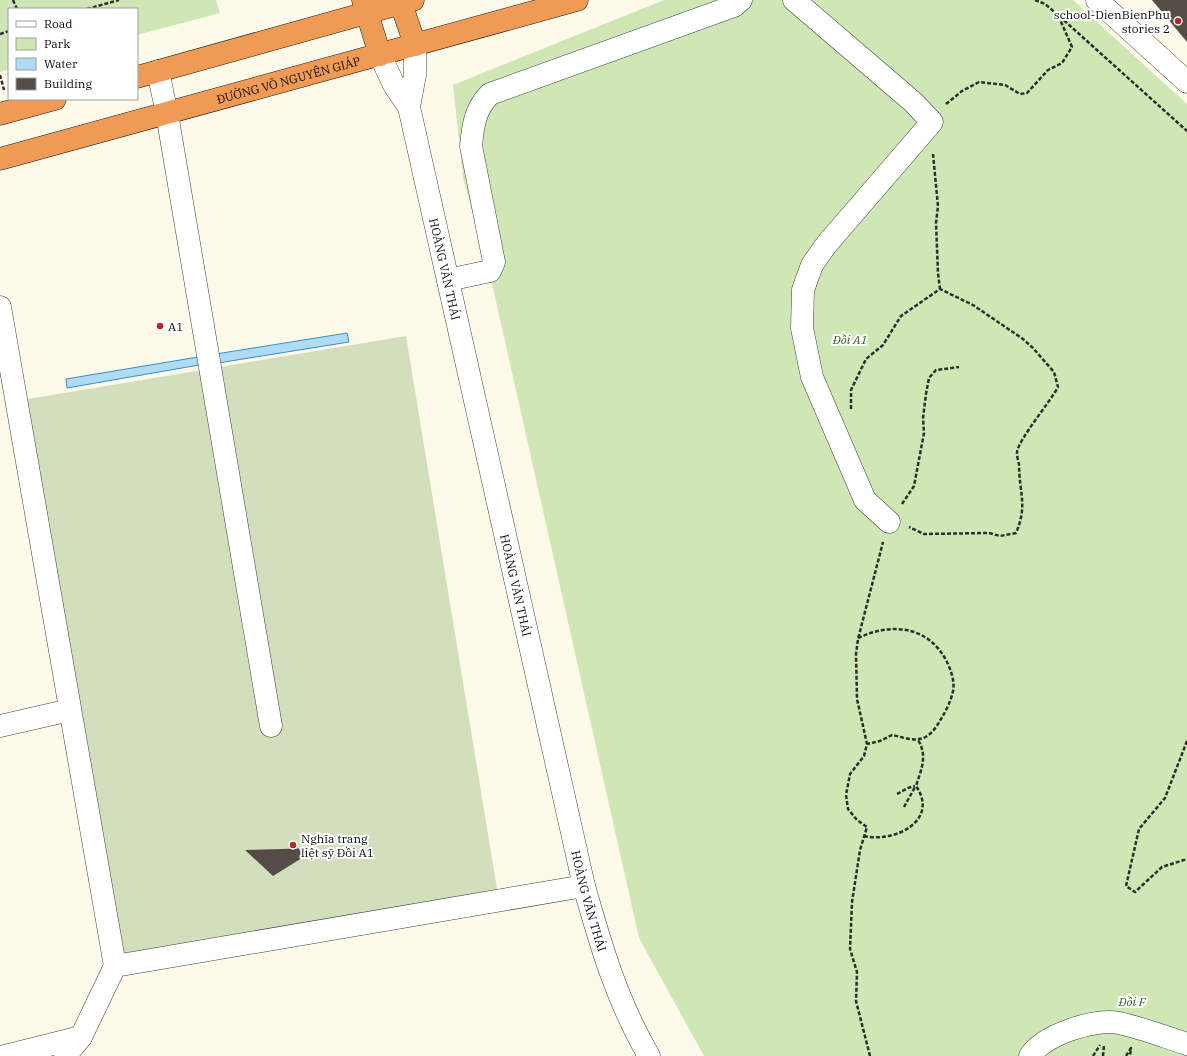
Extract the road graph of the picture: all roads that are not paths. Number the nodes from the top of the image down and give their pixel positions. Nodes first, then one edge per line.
1 (576, 0) edge
2 (741, 0) edge
3 (794, 0) edge
4 (1097, 0) edge
5 (405, 1) edge
6 (365, 7) edge
7 (416, 45) junction
8 (380, 55) junction
9 (158, 71) junction
10 (138, 77) edge
11 (1187, 82) edge
12 (51, 100) edge
13 (409, 107) junction
14 (0, 114) edge
15 (167, 114) junction
16 (0, 159) edge
17 (448, 280) junction
18 (0, 306) edge
19 (889, 522) road end
20 (70, 710) junction
21 (0, 726) edge
22 (271, 726) dead end
23 (584, 886) junction
24 (115, 966) junction
25 (81, 1038) junction
26 (1187, 1044) edge
27 (5, 1056) edge
28 (65, 1056) edge
29 (649, 1056) edge
30 (1030, 1056) edge

1 - 7 highway, ĐƯỜNG VÕ NGUYÊN GIÁP
2 - 17 street
3 - 19 street
4 - 11 street
5 - 6 highway
5 - 7 highway
6 - 8 highway
6 - 9 highway
7 - 8 highway, ĐƯỜNG VÕ NGUYÊN GIÁP
7 - 13 street
8 - 13 street
8 - 15 highway, ĐƯỜNG VÕ NGUYÊN GIÁP
9 - 10 highway
9 - 15 street
12 - 14 highway
13 - 17 street, HOÀNG VĂN THÁI
15 - 16 highway, ĐƯỜNG VÕ NGUYÊN GIÁP
15 - 22 street
17 - 23 street, HOÀNG VĂN THÁI
18 - 20 street
20 - 21 street
20 - 24 street
23 - 24 street
23 - 29 street, HOÀNG VĂN THÁI
24 - 25 street
25 - 27 street
25 - 28 street
26 - 30 street

